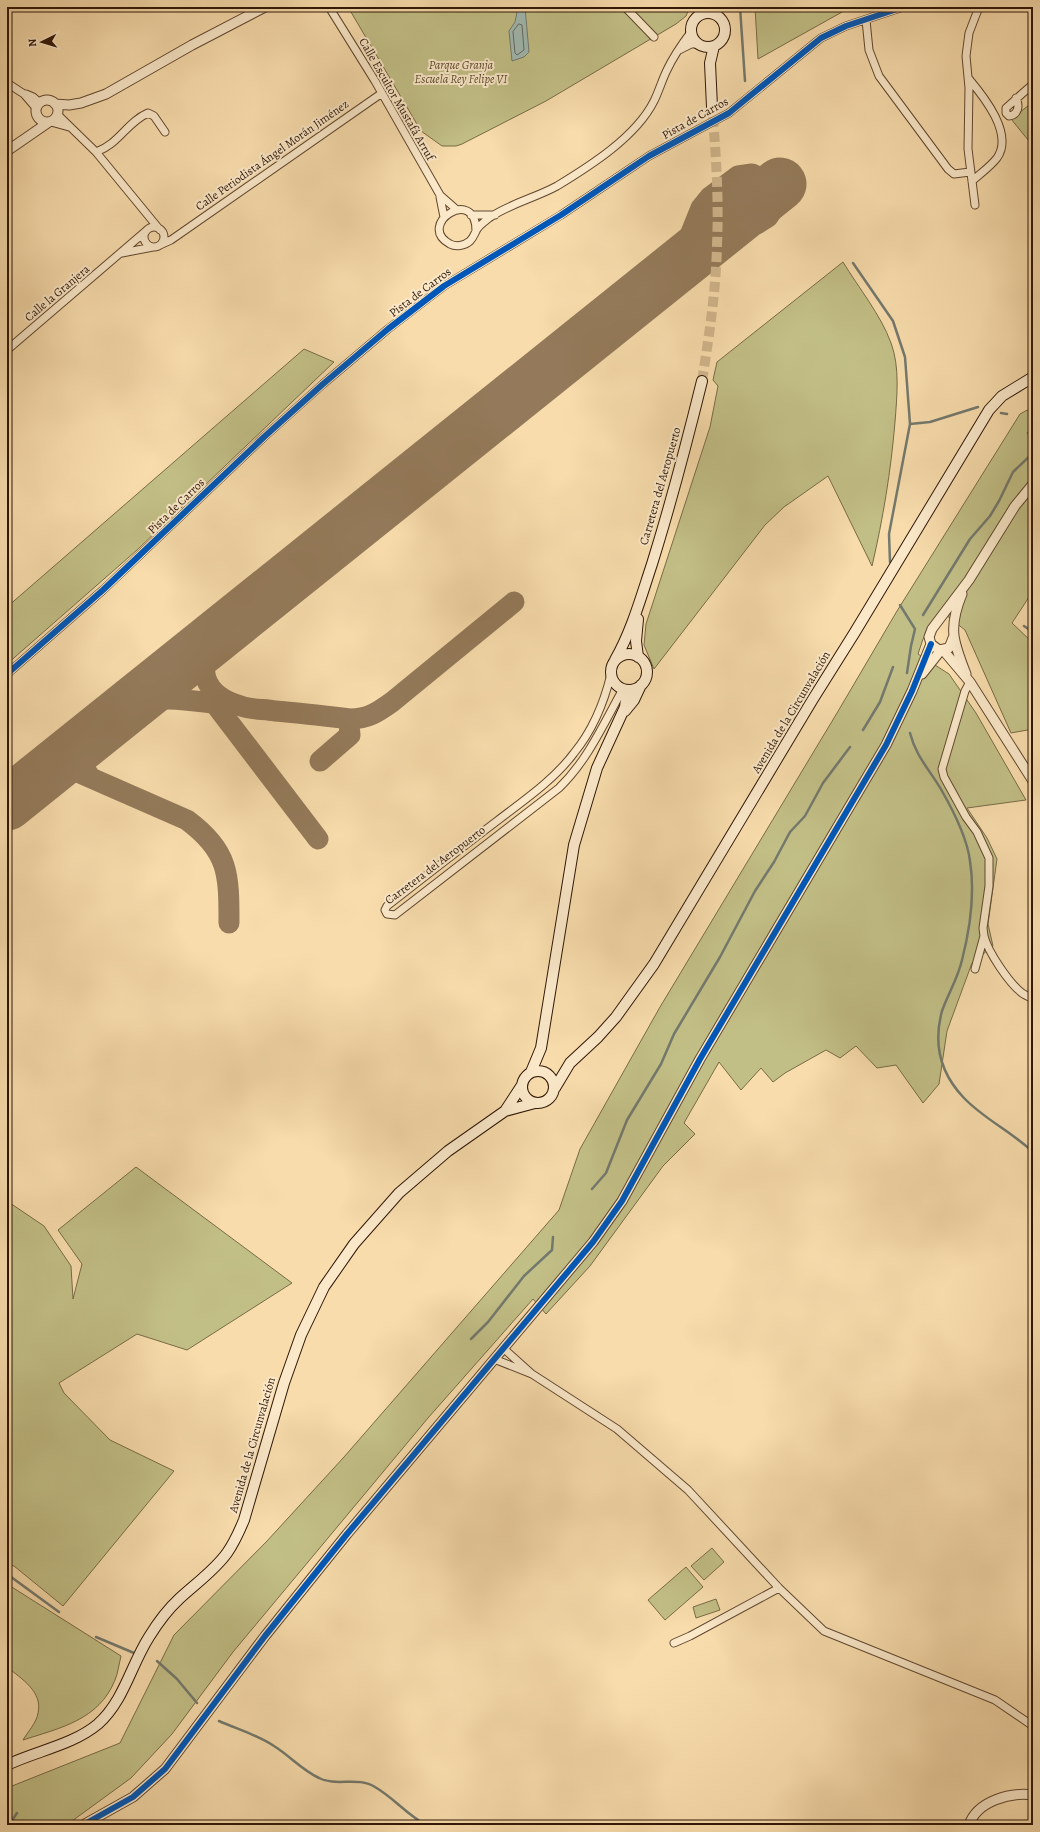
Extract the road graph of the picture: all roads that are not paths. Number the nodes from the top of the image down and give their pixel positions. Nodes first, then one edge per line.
1 (266, 7) edge
2 (329, 7) edge
3 (625, 7) edge
4 (903, 7) edge
5 (979, 7) edge
6 (334, 10) edge
7 (713, 10) edge
8 (701, 11) edge
9 (866, 20) junction
10 (691, 32) junction
11 (654, 37) dead end
12 (701, 45) junction
13 (714, 46) junction
14 (679, 50) junction
15 (710, 63) junction
16 (969, 79) junction
17 (7, 83) edge
18 (1033, 84) edge
19 (382, 93) junction
20 (1016, 98) dead end
21 (712, 107) tunnel mouth
22 (38, 109) junction
23 (57, 110) junction
24 (50, 122) junction
25 (71, 128) junction
26 (165, 132) dead end
27 (27, 136) junction
28 (7, 151) edge
29 (96, 152) junction
30 (970, 172) junction
31 (972, 181) junction
32 (440, 195) junction
33 (975, 205) dead end
34 (457, 210) junction
35 (471, 215) junction
36 (495, 215) junction
37 (150, 217) junction
38 (444, 217) junction
39 (147, 230) junction
40 (476, 231) junction
41 (161, 232) junction
42 (175, 236) junction
43 (157, 246) junction
44 (122, 253) junction
45 (7, 350) edge
46 (1033, 377) edge
47 (702, 381) tunnel mouth
48 (1033, 484) edge
49 (969, 580) junction
50 (641, 597) junction
51 (935, 627) junction
52 (953, 636) junction
53 (931, 644) junction
54 (942, 650) junction
55 (638, 657) junction
56 (615, 660) junction
57 (7, 674) edge
58 (611, 674) junction
59 (970, 682) junction
60 (641, 685) junction
61 (625, 689) junction
62 (913, 689) junction
63 (623, 713) junction
64 (1033, 781) edge
65 (528, 797) junction
66 (535, 806) junction
67 (479, 835) junction
68 (485, 844) junction
69 (428, 874) junction
70 (435, 883) junction
71 (984, 936) junction
72 (975, 969) dead end
73 (1033, 998) edge
74 (541, 1048) junction
75 (570, 1063) junction
76 (531, 1072) junction
77 (546, 1073) junction
78 (522, 1085) junction
79 (555, 1088) junction
80 (535, 1103) junction
81 (505, 1111) junction
82 (503, 1348) junction
83 (494, 1359) junction
84 (532, 1374) junction
85 (779, 1588) junction
86 (674, 1643) dead end
87 (1033, 1726) edge
88 (7, 1765) edge
89 (1033, 1795) edge
90 (971, 1824) edge
91 (83, 1825) edge

1 - 23 street
2 - 6 street, Calle Escultor Mustafá Arruf
3 - 11 street
4 - 9 street, Pista de Carros
5 - 16 street
6 - 19 street, Calle Escultor Mustafá Arruf
7 - 8 main road
7 - 13 main road
8 - 10 main road
9 - 30 street
9 - 57 street, Pista de Carros
10 - 12 main road
10 - 14 street
12 - 13 main road
12 - 14 street
12 - 15 main road
13 - 15 main road
14 - 36 street
15 - 21 main road
16 - 30 street
16 - 31 street
17 - 22 street
18 - 20 street
19 - 32 street, Calle Escultor Mustafá Arruf
19 - 42 street, Calle Periodista Ángel Morán Jiménez
22 - 23 street
22 - 24 street
22 - 27 street
23 - 24 street
23 - 25 street
24 - 25 street
24 - 27 street
25 - 29 street
26 - 29 street
27 - 28 street
29 - 37 street
30 - 31 street
31 - 33 street
32 - 34 street, Calle Escultor Mustafá Arruf
32 - 38 street, Calle Escultor Mustafá Arruf
34 - 35 street
34 - 38 street
35 - 36 street
35 - 40 street
36 - 40 street
37 - 39 street
37 - 41 street
38 - 40 street
39 - 41 street
39 - 43 street
39 - 44 street, Calle la Granjera
41 - 42 street
41 - 43 street
42 - 43 street, Calle Periodista Ángel Morán Jiménez
43 - 44 street, Calle la Granjera
44 - 45 street, Calle la Granjera
46 - 75 main road, Avenida de la Circunvalación
47 - 50 main road, Carretera del Aeropuerto
48 - 49 street
49 - 51 street
49 - 52 street
50 - 55 main road, Carretera del Aeropuerto
50 - 56 main road, Carretera del Aeropuerto
51 - 52 street
51 - 53 street
52 - 54 street
52 - 59 street
53 - 54 street
53 - 62 street
54 - 59 street
54 - 62 street
55 - 56 main road
55 - 60 main road
56 - 58 main road
58 - 61 main road
58 - 65 street, Carretera del Aeropuerto
59 - 64 street
59 - 71 street
60 - 61 main road
60 - 63 main road
61 - 63 main road
61 - 66 street, Carretera del Aeropuerto
62 - 82 street
63 - 74 main road
65 - 66 street
65 - 67 street, Carretera del Aeropuerto
66 - 68 street, Carretera del Aeropuerto
67 - 68 street
67 - 69 street, Carretera del Aeropuerto
68 - 70 street, Carretera del Aeropuerto
69 - 70 street
69 - 70 street, Carretera del Aeropuerto
71 - 72 street
71 - 73 street
74 - 76 main road
74 - 77 main road
75 - 77 main road
75 - 79 main road
76 - 77 main road
76 - 78 main road
77 - 79 main road
78 - 80 main road
78 - 81 main road
79 - 80 main road
80 - 81 main road
81 - 88 main road, Avenida de la Circunvalación
82 - 83 street
82 - 84 street
83 - 84 street
83 - 91 street
84 - 85 street
85 - 86 street
85 - 87 street
89 - 90 street

